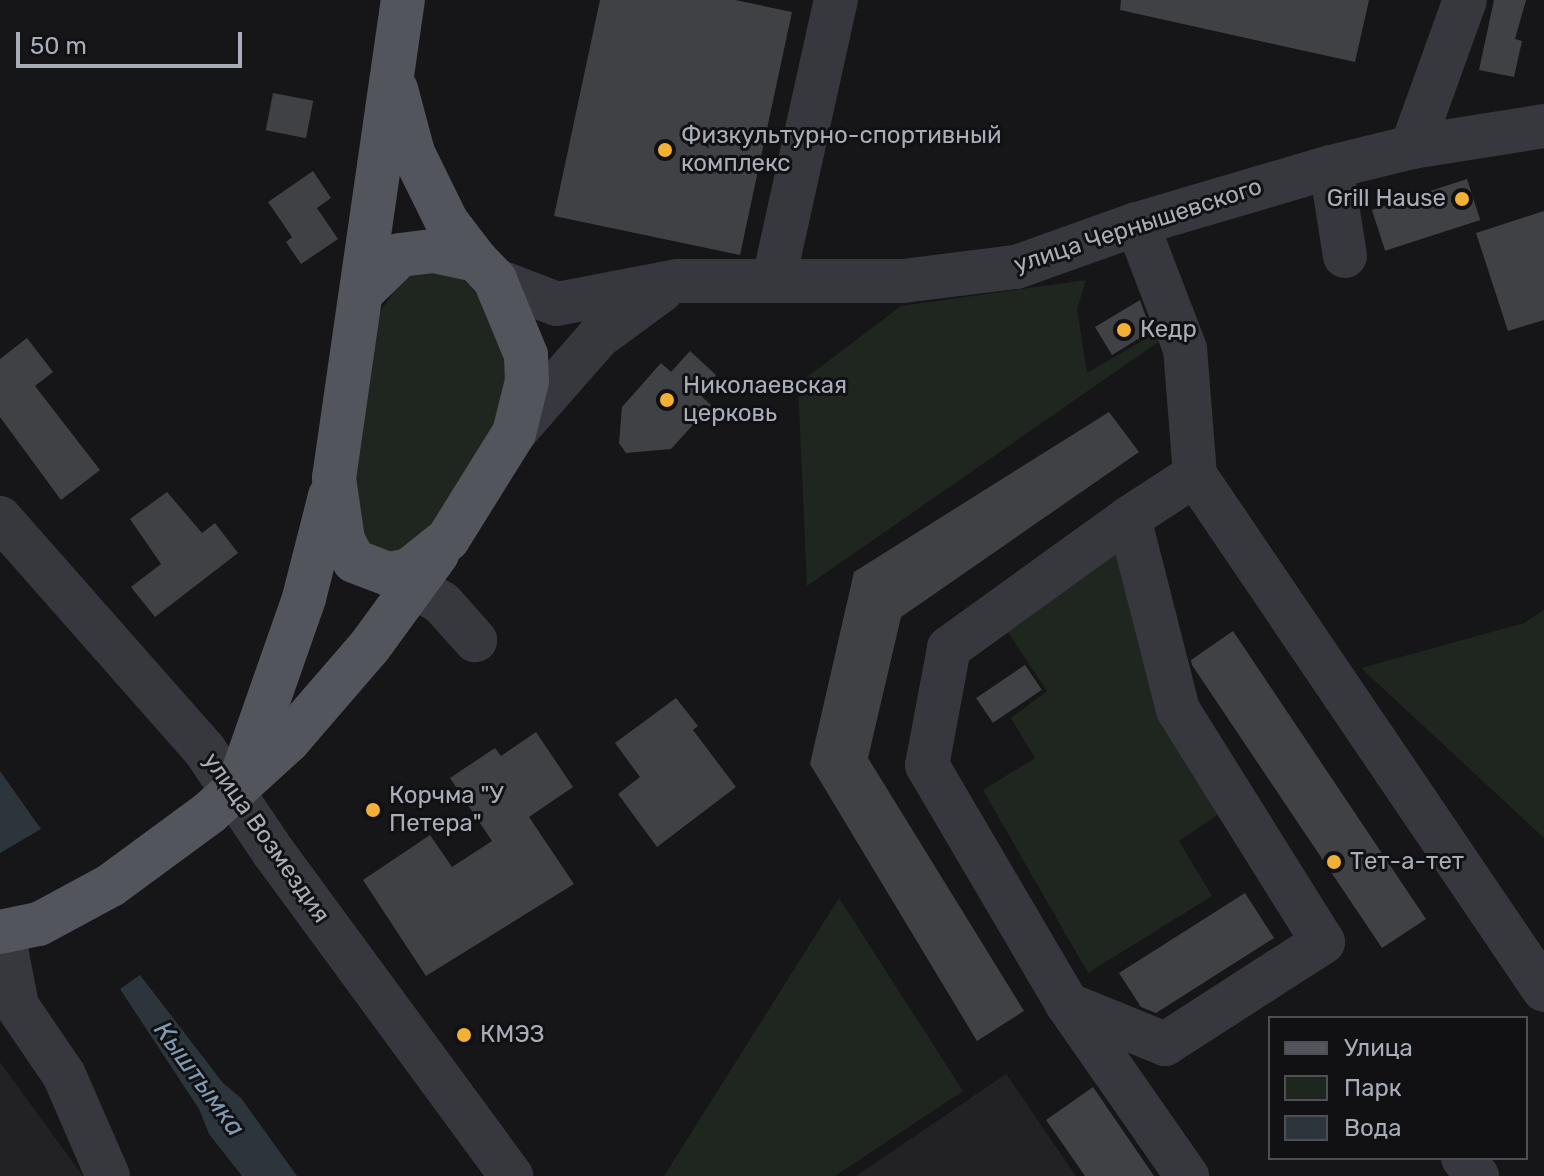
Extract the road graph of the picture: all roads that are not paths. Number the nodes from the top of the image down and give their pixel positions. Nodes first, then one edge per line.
1 (403, 0) edge
2 (836, 0) edge
3 (1465, 0) edge
4 (390, 67) junction
5 (1544, 126) edge
6 (1412, 147) junction
7 (1331, 167) junction
8 (1137, 224) junction
9 (1345, 256) dead end
10 (486, 270) junction
11 (774, 279) junction
12 (678, 281) junction
13 (362, 292) junction
14 (514, 433) junction
15 (1195, 475) junction
16 (334, 478) junction
17 (0, 518) edge
18 (1129, 518) junction
19 (448, 539) junction
20 (415, 587) junction
21 (475, 640) dead end
22 (236, 788) junction
23 (2, 932) edge
24 (1544, 990) edge
25 (1067, 1004) junction
26 (1465, 1160) edge
27 (498, 1169) edge
28 (108, 1176) edge
29 (1187, 1176) edge
30 (1477, 1176) edge

1 - 4 main road
2 - 11 street
3 - 6 street
4 - 10 main road
4 - 13 main road
5 - 6 street, улица Чернышевского
6 - 7 street, улица Чернышевского
7 - 8 street, улица Чернышевского
7 - 9 street
8 - 11 street, улица Чернышевского
8 - 15 street
10 - 12 street, улица Чернышевского
10 - 13 main road
10 - 14 main road
11 - 12 street, улица Чернышевского
12 - 14 street
13 - 16 main road
14 - 19 main road
15 - 18 street
15 - 24 street
16 - 19 main road
16 - 22 main road
17 - 22 street, улица Возмездия
18 - 25 street
18 - 25 street
19 - 20 main road
20 - 21 street
20 - 22 main road
22 - 23 main road
22 - 27 street, улица Возмездия
23 - 28 street
25 - 29 street
26 - 30 street

